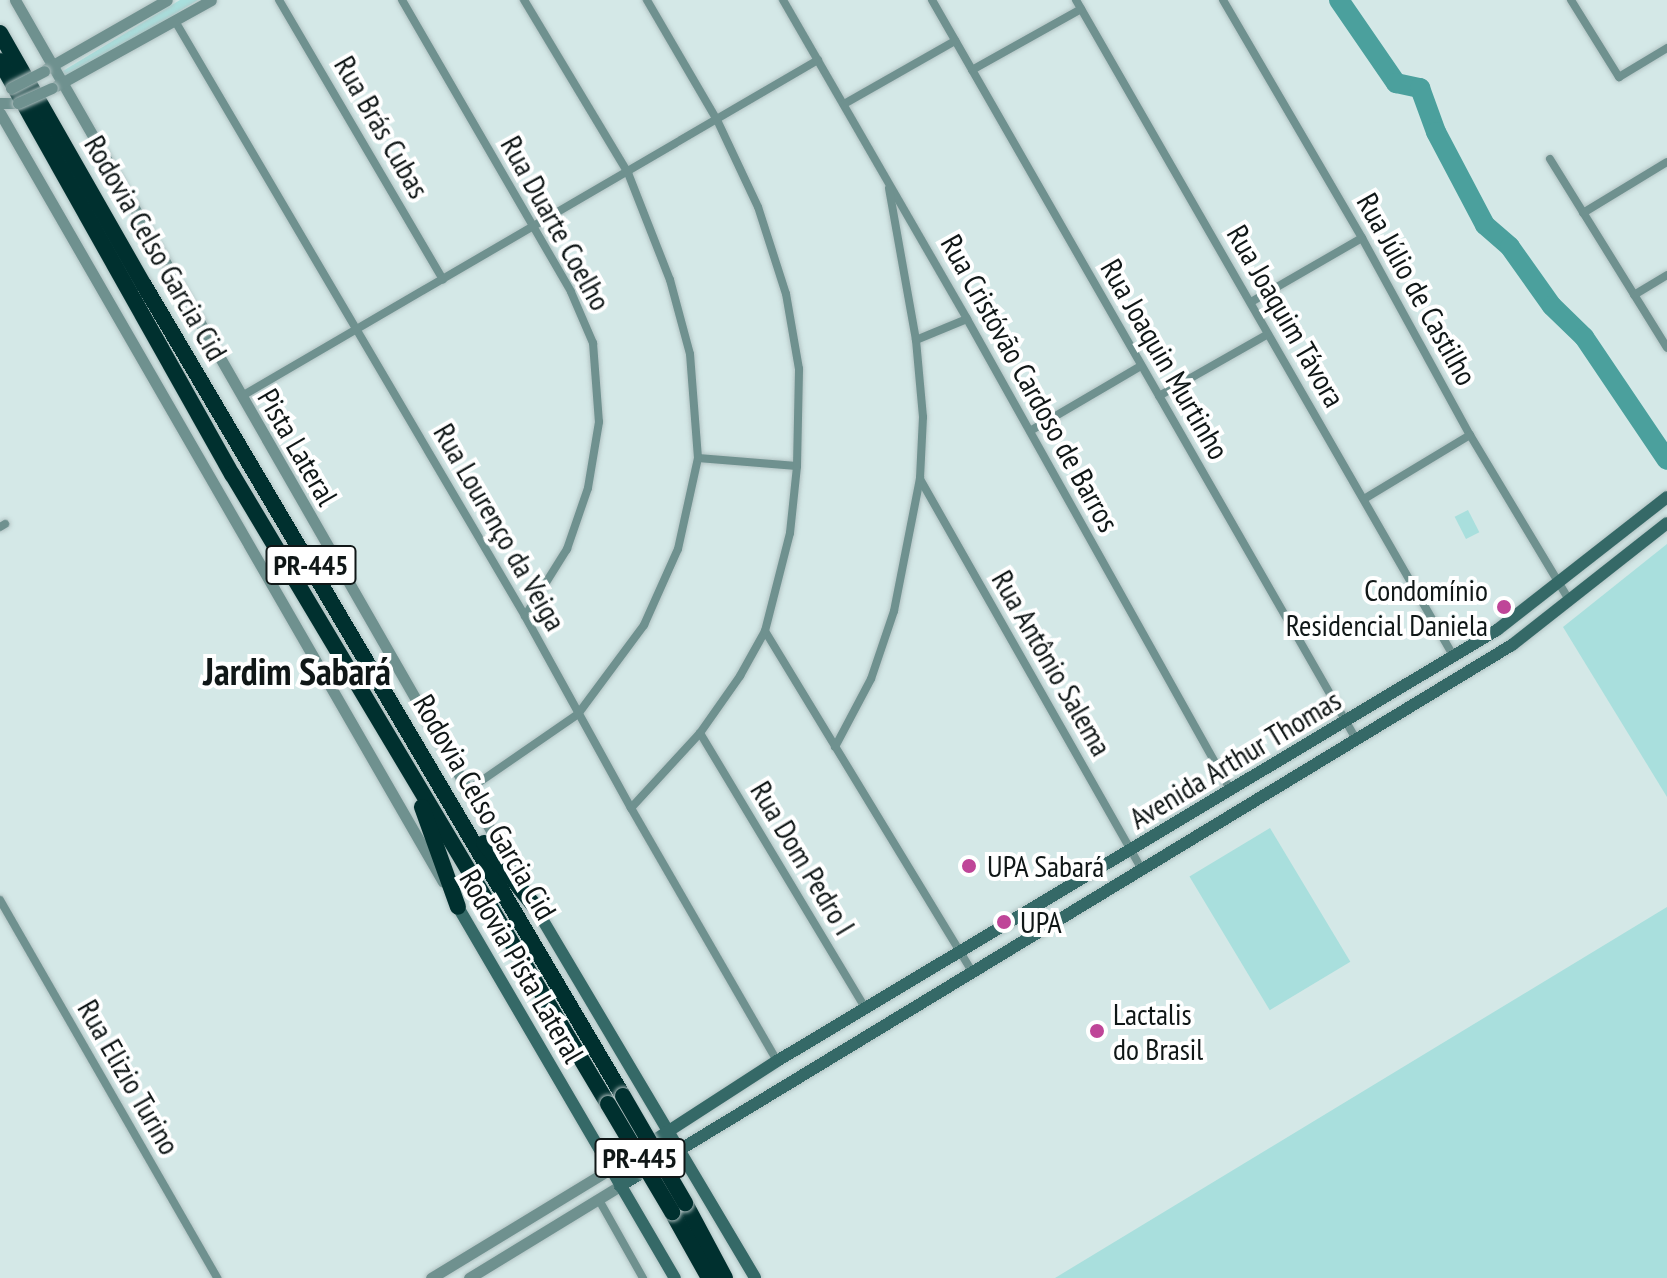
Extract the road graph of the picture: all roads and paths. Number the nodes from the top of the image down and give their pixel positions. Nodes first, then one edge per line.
1 (15, 0) edge
2 (167, 0) edge
3 (211, 0) edge
4 (279, 0) edge
5 (402, 0) edge
6 (524, 0) edge
7 (647, 0) edge
8 (783, 0) edge
9 (932, 0) edge
10 (1076, 0) edge
11 (1223, 0) edge
12 (1571, 0) edge
13 (146, 5) edge
14 (1081, 9) junction
15 (175, 21) junction
16 (0, 33) edge
17 (955, 41) junction
18 (1667, 48) edge
19 (818, 60) junction
20 (0, 61) edge
21 (48, 68) junction
22 (972, 70) junction
23 (57, 85) junction
24 (0, 101) edge
25 (844, 104) junction
26 (0, 113) edge
27 (717, 120) junction
28 (1550, 159) dead end
29 (1667, 162) edge
30 (628, 173) junction
31 (887, 179) junction
32 (1583, 213) junction
33 (535, 228) junction
34 (1362, 238) junction
35 (1667, 275) edge
36 (443, 279) junction
37 (1634, 295) junction
38 (1251, 302) junction
39 (967, 319) junction
40 (355, 329) junction
41 (1268, 334) junction
42 (916, 340) junction
43 (1667, 348) edge
44 (1141, 366) junction
45 (242, 396) junction
46 (1159, 396) junction
47 (1030, 431) junction
48 (1470, 435) junction
49 (698, 458) junction
50 (797, 466) junction
51 (920, 478) junction
52 (1667, 497) edge
53 (1364, 499) junction
54 (1667, 523) edge
55 (1557, 582) junction
56 (1569, 600) junction
57 (525, 616) junction
58 (765, 631) junction
59 (1454, 657) junction
60 (396, 667) joint
61 (578, 714) junction
62 (1348, 721) junction
63 (700, 733) junction
64 (1357, 741) junction
65 (835, 747) junction
66 (409, 772) junction
67 (468, 790) junction
68 (1231, 792) junction
69 (455, 807) junction
70 (631, 808) junction
71 (1132, 851) junction
72 (1143, 871) junction
73 (0, 900) edge
74 (458, 907) junction
75 (535, 907) junction
76 (960, 953) junction
77 (973, 973) junction
78 (866, 1009) junction
79 (818, 1037) junction
80 (777, 1061) junction
81 (821, 1064) junction
82 (616, 1100) junction
83 (666, 1133) junction
84 (677, 1150) junction
85 (610, 1169) junction
86 (620, 1186) junction
87 (599, 1200) junction
88 (678, 1208) junction
89 (217, 1278) edge
90 (431, 1278) edge
91 (469, 1278) edge
92 (643, 1278) edge
93 (675, 1278) edge
94 (709, 1278) edge
95 (725, 1278) edge
96 (755, 1278) edge

1 - 21 street, Pista Lateral / PR-445
2 - 13 street
3 - 15 street
4 - 36 street, Rua Brás Cubas
5 - 33 street, Rua Duarte Coelho
6 - 30 street
7 - 27 street
8 - 19 street, Rua Cristóvão Cardoso de Barros
9 - 17 street, Rua Joaquin Murtinho
10 - 14 street, Rua Joaquim Távora
11 - 34 street, Rua Júlio de Castilho
12 - 18 street
13 - 21 street
14 - 22 street
14 - 38 street, Rua Joaquim Távora
15 - 23 street
15 - 40 street, Rua Lourenço da Veiga
16 - 69 highway, Rodovia Celso Garcia Cid / PR-445
17 - 22 street, Rua Joaquin Murtinho
17 - 25 street
19 - 25 street, Rua Cristóvão Cardoso de Barros
19 - 27 street
20 - 66 highway, Rodovia Celso Garcia Cid / PR-445
21 - 23 street, Pista Lateral / PR-445
21 - 24 street, bridge
22 - 44 street, Rua Joaquin Murtinho
23 - 24 street, bridge
23 - 45 street, Pista Lateral / PR-445
25 - 31 street, Rua Cristóvão Cardoso de Barros
26 - 74 street, Rodovia Pista Lateral / PR-445
27 - 30 street
27 - 50 street
28 - 32 street
29 - 32 street
30 - 33 street
30 - 49 street
31 - 39 street, Rua Cristóvão Cardoso de Barros
31 - 42 street
32 - 37 street
33 - 36 street
33 - 57 street, Rua Duarte Coelho
34 - 38 street
34 - 48 street, Rua Júlio de Castilho
35 - 37 street
36 - 40 street
37 - 43 street
38 - 41 street, Rua Joaquim Távora
39 - 42 street
39 - 47 street, Rua Cristóvão Cardoso de Barros
40 - 45 street
40 - 57 street, Rua Lourenço da Veiga
41 - 46 street
41 - 53 street, Rua Joaquim Távora
42 - 51 street
44 - 46 street, Rua Joaquin Murtinho
44 - 47 street
45 - 60 street, Pista Lateral / PR-445
46 - 62 street, Rua Joaquin Murtinho
47 - 68 street, Rua Cristóvão Cardoso de Barros
48 - 53 street
48 - 55 street, Rua Júlio de Castilho
49 - 50 street
49 - 61 street
50 - 58 street
51 - 65 street
51 - 71 street, Rua Antônio Salema
52 - 55 main road, Avenida Arthur Thomas
53 - 59 street, Rua Joaquim Távora
54 - 56 main road, Avenida Arthur Thomas
55 - 56 street, Rua Júlio de Castilho
55 - 59 main road, Avenida Arthur Thomas
56 - 64 main road, Avenida Arthur Thomas
57 - 61 street, Rua Lourenço da Veiga
58 - 63 street
58 - 65 street
59 - 62 main road, Avenida Arthur Thomas
60 - 67 street, Rodovia Pista Lateral / PR-445
61 - 67 street
61 - 70 street, Rua Lourenço da Veiga
62 - 64 street, Rua Joaquin Murtinho
62 - 68 main road, Avenida Arthur Thomas
63 - 70 street
63 - 78 street, Rua Dom Pedro I
64 - 72 main road, Avenida Arthur Thomas
65 - 76 street
66 - 74 highway
66 - 82 highway, Rodovia Celso Garcia Cid / PR-445
67 - 75 street, Rodovia Pista Lateral / PR-445
68 - 71 main road, Avenida Arthur Thomas
69 - 75 highway
69 - 82 highway, Rodovia Celso Garcia Cid / PR-445
70 - 80 street, Rua Lourenço da Veiga
71 - 72 street, Rua Antônio Salema
71 - 76 main road, Avenida Arthur Thomas
72 - 77 main road, Avenida Arthur Thomas
73 - 89 street, Rua Elizio Turino
74 - 85 main road, Rodovia Pista Lateral / PR-445
75 - 83 main road, Rodovia Pista Lateral / PR-445
76 - 77 street
76 - 78 main road, Avenida Arthur Thomas
77 - 81 main road, Avenida Arthur Thomas
78 - 79 main road, Avenida Arthur Thomas
79 - 80 main road, Avenida Arthur Thomas
79 - 81 main road
80 - 83 main road, Avenida Arthur Thomas
81 - 84 main road, Avenida Arthur Thomas
82 - 88 highway, Rodovia Celso Garcia Cid / PR-445, bridge
83 - 84 main road, Rodovia Pista Lateral / PR-445
83 - 85 main road, Avenida Arthur Thomas
84 - 86 main road, Avenida Arthur Thomas
84 - 96 main road, Rodovia Pista Lateral / PR-445
85 - 86 main road, Rodovia Pista Lateral / PR-445
85 - 90 street
86 - 87 street
86 - 93 main road, Rodovia Pista Lateral / PR-445
87 - 91 street
87 - 92 street
88 - 94 highway, Rodovia Celso Garcia Cid / PR-445
88 - 95 highway, Rodovia Celso Garcia Cid / PR-445

